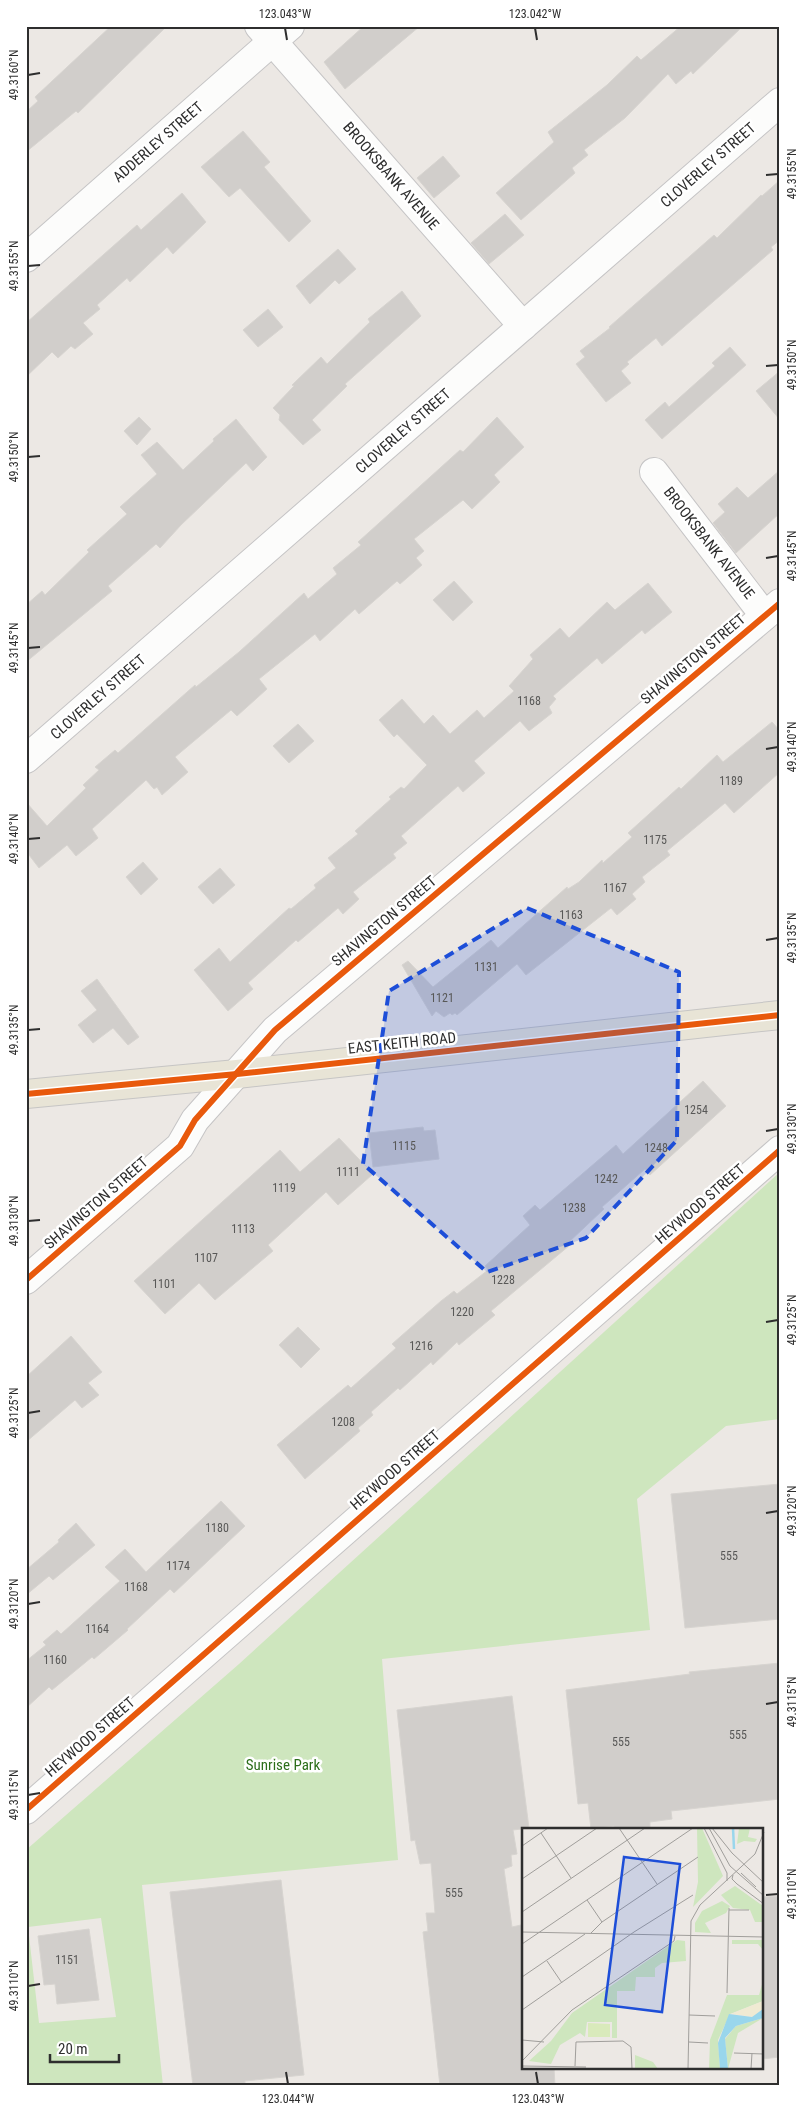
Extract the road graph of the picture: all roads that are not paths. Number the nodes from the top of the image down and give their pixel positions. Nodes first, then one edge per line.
1 (274, 31) edge
2 (780, 102) edge
3 (26, 258) edge
4 (523, 326) junction
5 (654, 472) dead end
6 (772, 609) edge
7 (26, 759) edge
8 (780, 1015) edge
9 (236, 1074) junction
10 (26, 1094) edge
11 (780, 1150) edge
12 (26, 1280) edge
13 (26, 1810) edge

1 - 3 street, ADDERLEY STREET
1 - 4 street, BROOKSBANK AVENUE
2 - 4 street, CLOVERLEY STREET
4 - 7 street, CLOVERLEY STREET
5 - 6 street, BROOKSBANK AVENUE
6 - 9 street, SHAVINGTON STREET
8 - 9 main road, EAST KEITH ROAD
9 - 10 main road, EAST KEITH ROAD
9 - 12 street, SHAVINGTON STREET
11 - 13 street, HEYWOOD STREET

